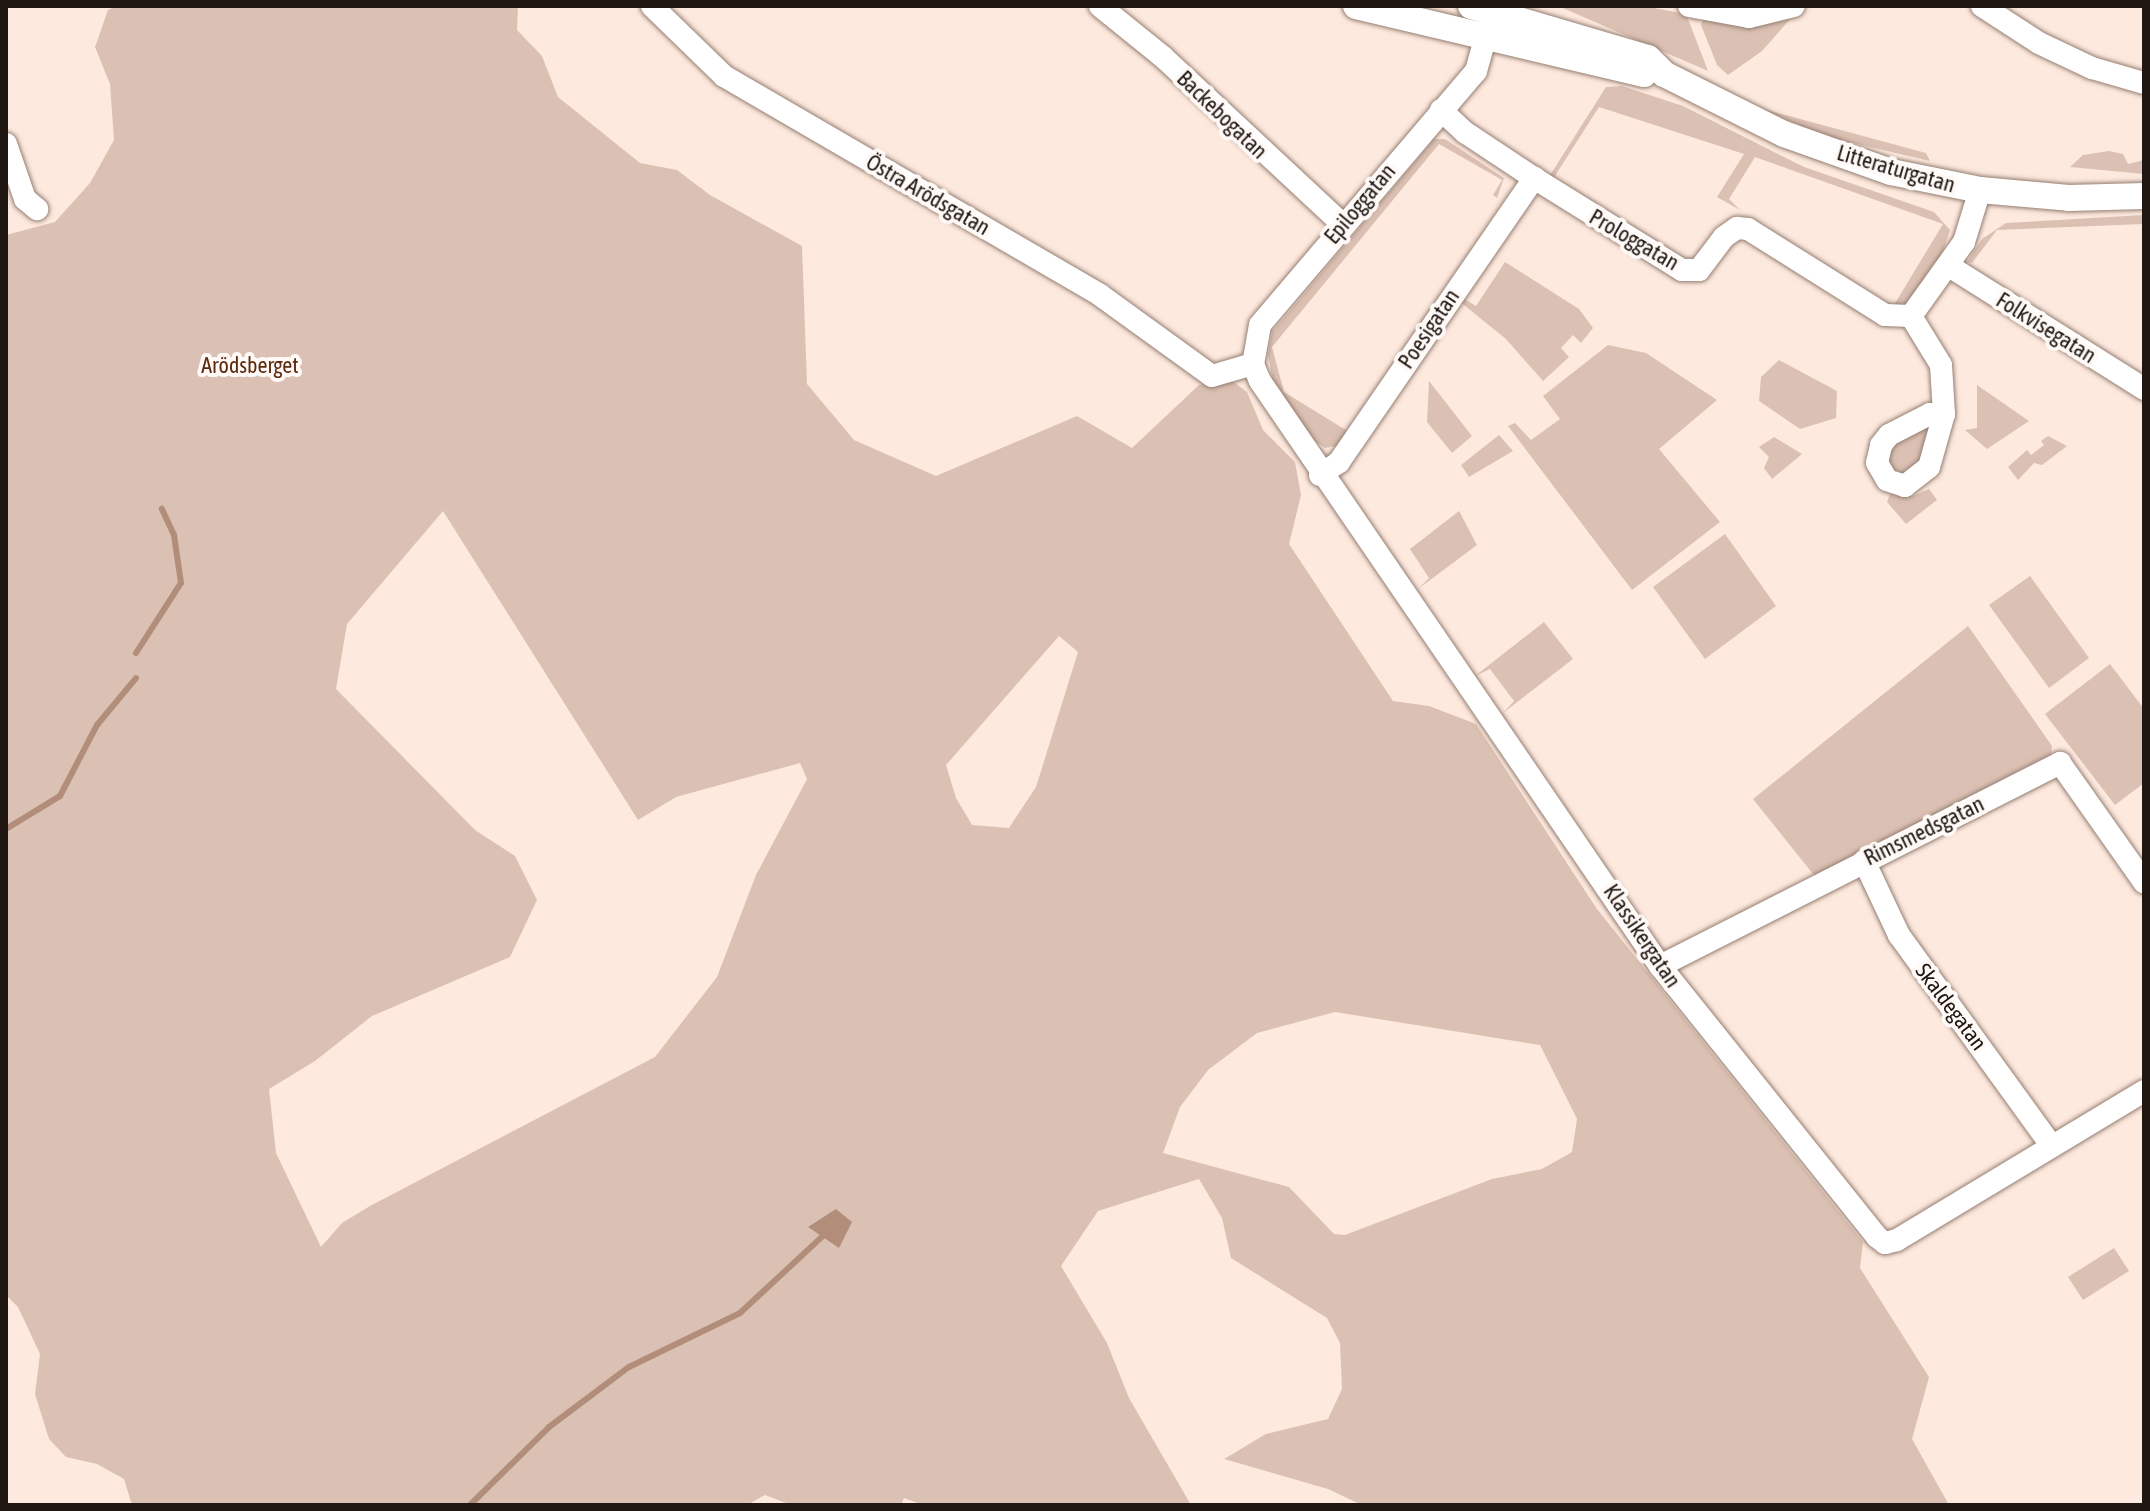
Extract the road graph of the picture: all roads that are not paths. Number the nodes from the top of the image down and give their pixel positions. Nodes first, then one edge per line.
1 (652, 6) edge
2 (1100, 6) edge
3 (1356, 6) edge
4 (1689, 6) edge
5 (1794, 6) edge
6 (1982, 6) edge
7 (1484, 17) edge
8 (2144, 83) edge
9 (1441, 110) junction
10 (6, 144) edge
11 (1534, 178) junction
12 (1980, 190) junction
13 (2144, 196) edge
14 (37, 209) dead end
15 (1343, 225) junction
16 (1949, 266) junction
17 (1911, 316) junction
18 (1253, 364) junction
19 (2144, 389) edge
20 (1944, 414) dead end
21 (1320, 475) junction
22 (1864, 861) junction
23 (2144, 882) edge
24 (1660, 966) junction
25 (2144, 1091) edge
26 (2051, 1145) junction

1 - 18 street, Östra Arödsgatan
2 - 15 street, Backebogatan
3 - 7 street, Litteraturgatan
4 - 5 street
6 - 8 street
7 - 9 street, Epiloggatan
7 - 12 street, Litteraturgatan
9 - 11 street, Prologgatan
9 - 15 street, Epiloggatan
10 - 14 street
11 - 17 street, Prologgatan
11 - 21 street, Poesigatan
12 - 13 street, Litteraturgatan
12 - 16 street
15 - 18 street, Epiloggatan
16 - 17 street
16 - 19 street, Folkvisegatan
17 - 20 street
18 - 21 street, Klassikergatan
21 - 24 street, Klassikergatan
22 - 23 street, Rimsmedsgatan
22 - 24 street, Rimsmedsgatan
22 - 26 street, Skaldegatan
24 - 26 street, Klassikergatan
25 - 26 street, Klassikergatan

